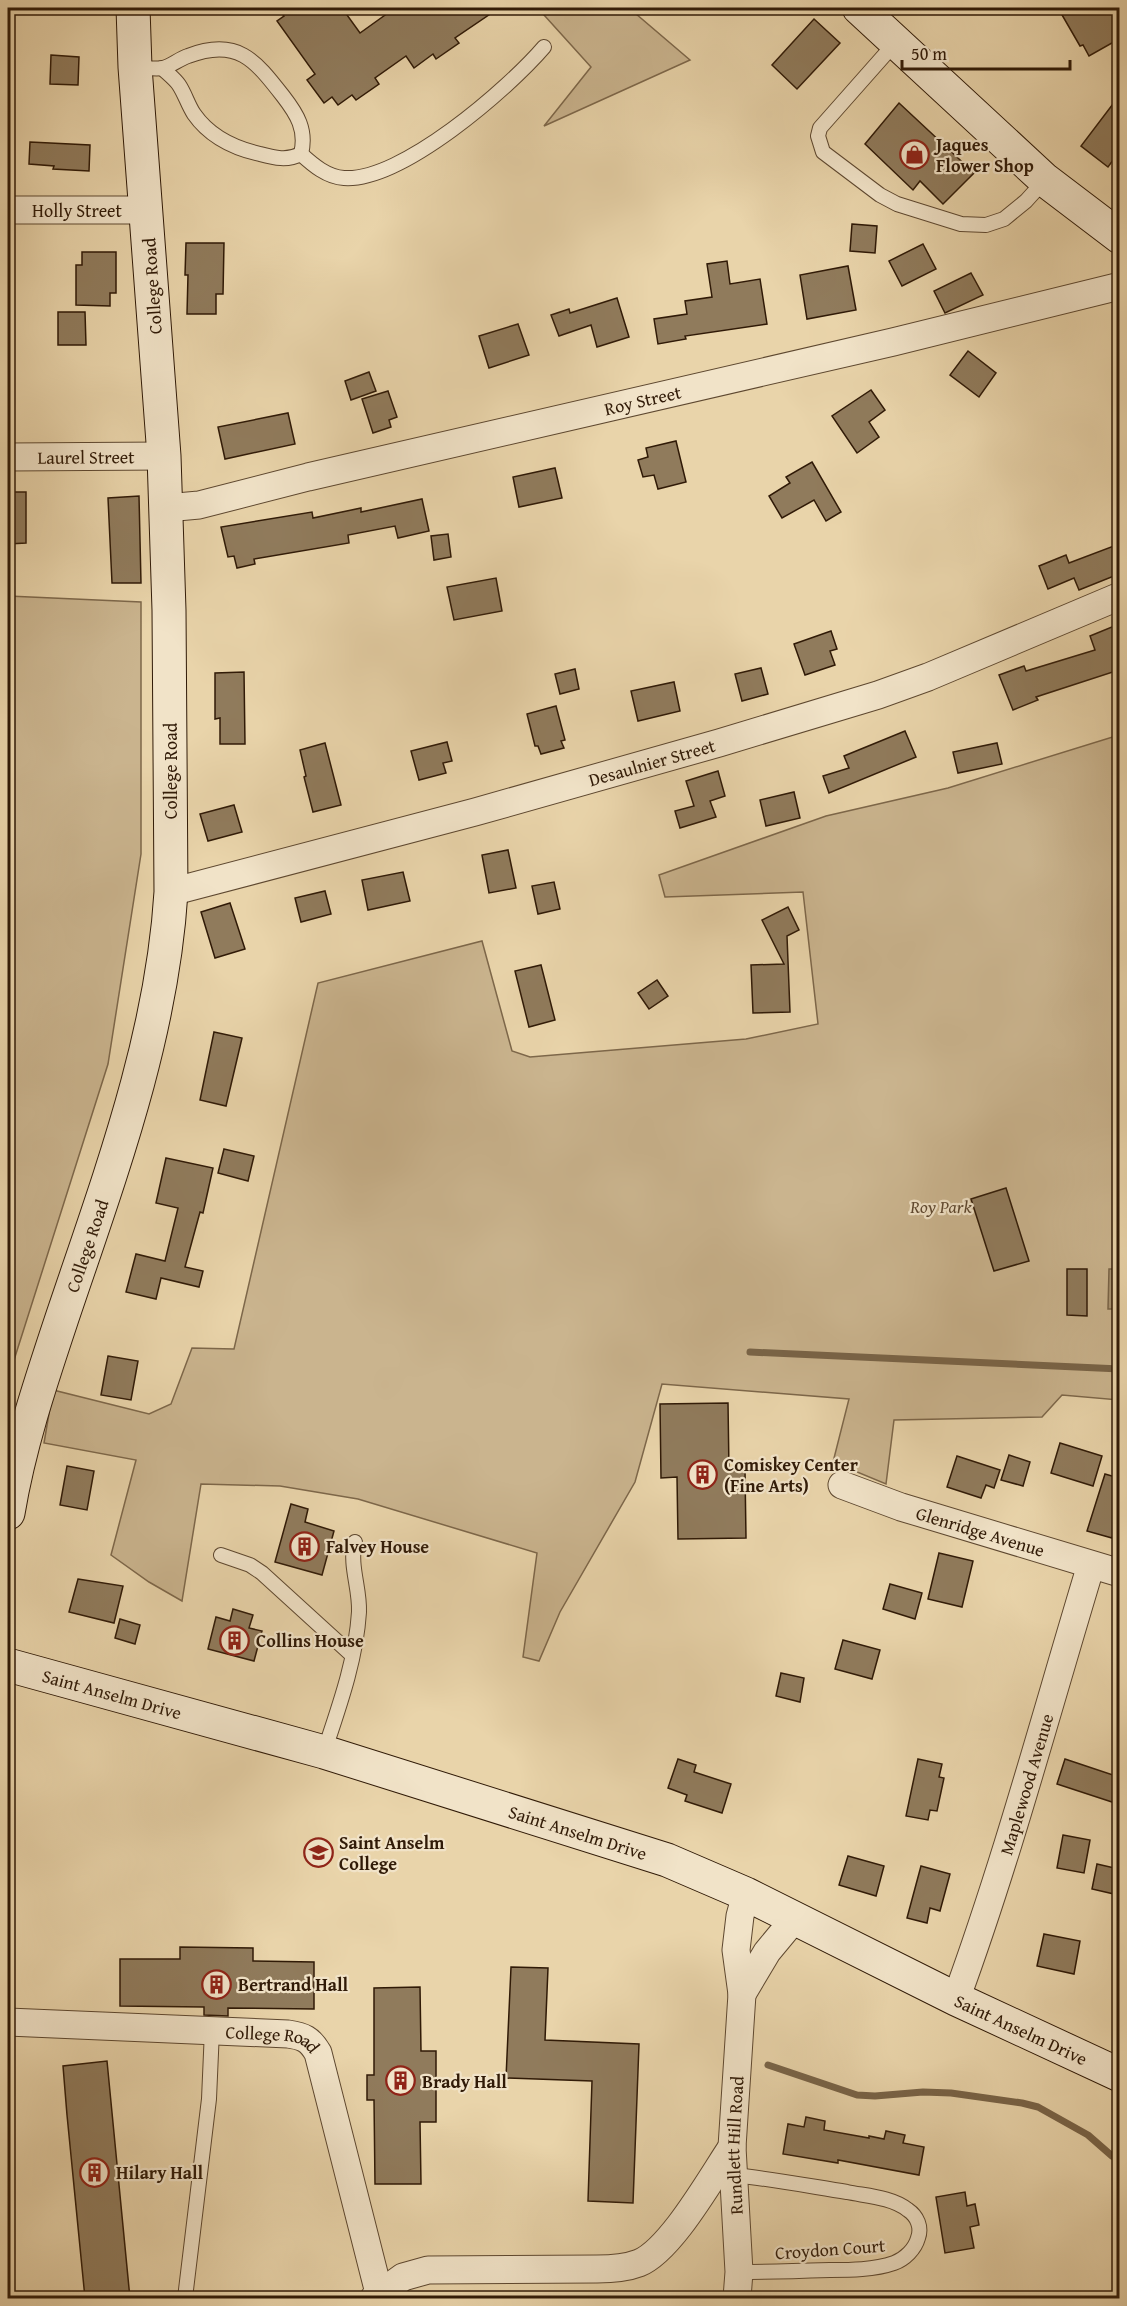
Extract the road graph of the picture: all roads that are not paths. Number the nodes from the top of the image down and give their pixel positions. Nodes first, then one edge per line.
1 (134, 8) edge
2 (870, 11) edge
3 (896, 42) junction
4 (544, 47) dead end
5 (149, 68) junction
6 (301, 154) junction
7 (1045, 180) junction
8 (8, 210) edge
9 (146, 210) junction
10 (1117, 231) edge
11 (1119, 286) edge
12 (164, 456) junction
13 (8, 457) edge
14 (166, 508) junction
15 (1119, 596) edge
16 (171, 892) junction
17 (842, 1485) dead end
18 (8, 1513) edge
19 (354, 1542) dead end
20 (221, 1555) dead end
21 (1091, 1565) junction
22 (1119, 1573) edge
23 (352, 1655) junction
24 (8, 1665) edge
25 (324, 1752) junction
26 (746, 1894) junction
27 (796, 1917) junction
28 (742, 1994) junction
29 (956, 1999) junction
30 (8, 2022) edge
31 (212, 2030) junction
32 (1119, 2075) edge
33 (732, 2148) junction
34 (734, 2175) junction
35 (738, 2285) edge
36 (377, 2296) edge
37 (185, 2298) edge

1 - 5 street, College Road
2 - 3 street
3 - 7 street
3 - 7 lane
4 - 6 lane
5 - 6 lane
5 - 6 lane
5 - 9 street, College Road
7 - 10 street
8 - 9 street, Holly Street
9 - 12 street, College Road
11 - 14 street, Roy Street
12 - 13 street, Laurel Street
12 - 14 street, College Road
14 - 16 street, College Road
15 - 16 street, Desaulnier Street
16 - 18 street, College Road
17 - 21 street, Glenridge Avenue
19 - 23 lane
20 - 23 lane
21 - 22 street, Glenridge Avenue
21 - 29 street, Maplewood Avenue
23 - 25 lane
24 - 25 street, Saint Anselm Drive
25 - 26 street, Saint Anselm Drive
26 - 27 street, Saint Anselm Drive
26 - 28 street, Rundlett Hill Road
27 - 28 street, Rundlett Hill Road
27 - 29 street, Saint Anselm Drive
28 - 33 street, Rundlett Hill Road
29 - 32 street, Saint Anselm Drive
30 - 31 street, College Road
31 - 36 street, College Road
31 - 37 lane
33 - 34 street, Rundlett Hill Road
33 - 36 street, College Road
34 - 35 street, Rundlett Hill Road
34 - 35 lane, Croydon Court

